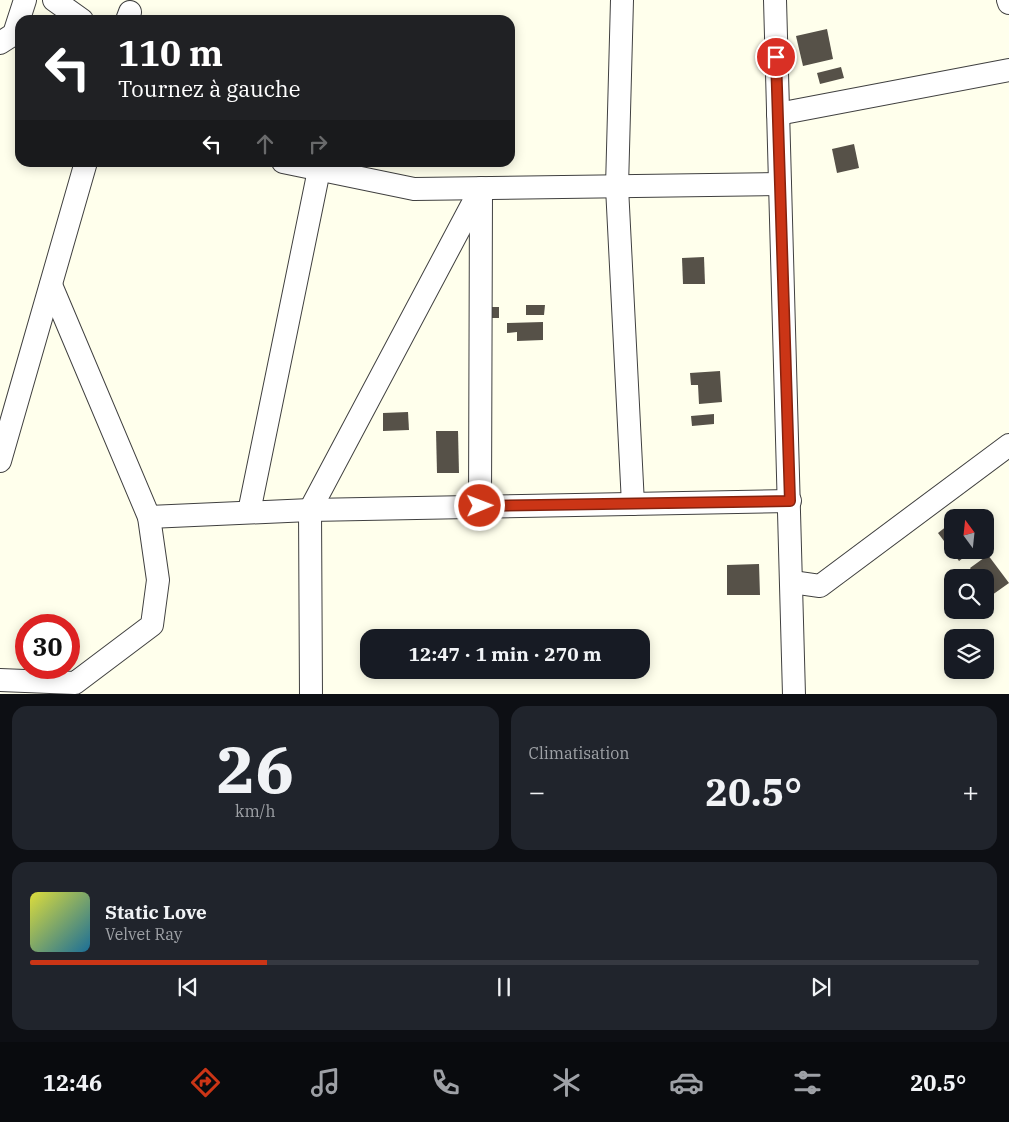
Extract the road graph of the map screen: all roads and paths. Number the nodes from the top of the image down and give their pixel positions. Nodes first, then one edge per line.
1 (25, 0) edge
2 (54, 0) edge
3 (622, 0) edge
4 (775, 0) edge
5 (20, 15) edge
6 (75, 15) edge
7 (15, 31) edge
8 (0, 44) edge
9 (1009, 70) edge
10 (778, 114) junction
11 (85, 167) edge
12 (306, 167) edge
13 (319, 170) junction
14 (780, 184) junction
15 (617, 186) junction
16 (481, 188) junction
17 (51, 285) junction
18 (1007, 449) edge
19 (0, 462) edge
20 (790, 501) junction
21 (633, 504) junction
22 (480, 506) junction
23 (310, 510) junction
24 (249, 512) junction
25 (149, 517) junction
26 (792, 582) junction
27 (0, 680) edge
28 (75, 689) edge
29 (311, 694) edge
30 (794, 694) edge

1 - 5 street
2 - 6 street
3 - 15 street
4 - 10 street
7 - 8 street
9 - 10 street
10 - 14 street
11 - 17 street
12 - 13 street
13 - 16 street
13 - 24 street
14 - 15 street
14 - 20 street
15 - 16 street
15 - 21 street
16 - 22 street
16 - 23 street
17 - 19 street
17 - 25 street
18 - 26 street
20 - 21 street
20 - 26 street
21 - 22 street
22 - 23 street
23 - 24 street
23 - 29 street
24 - 25 street
25 - 28 street
26 - 30 street
27 - 28 street

